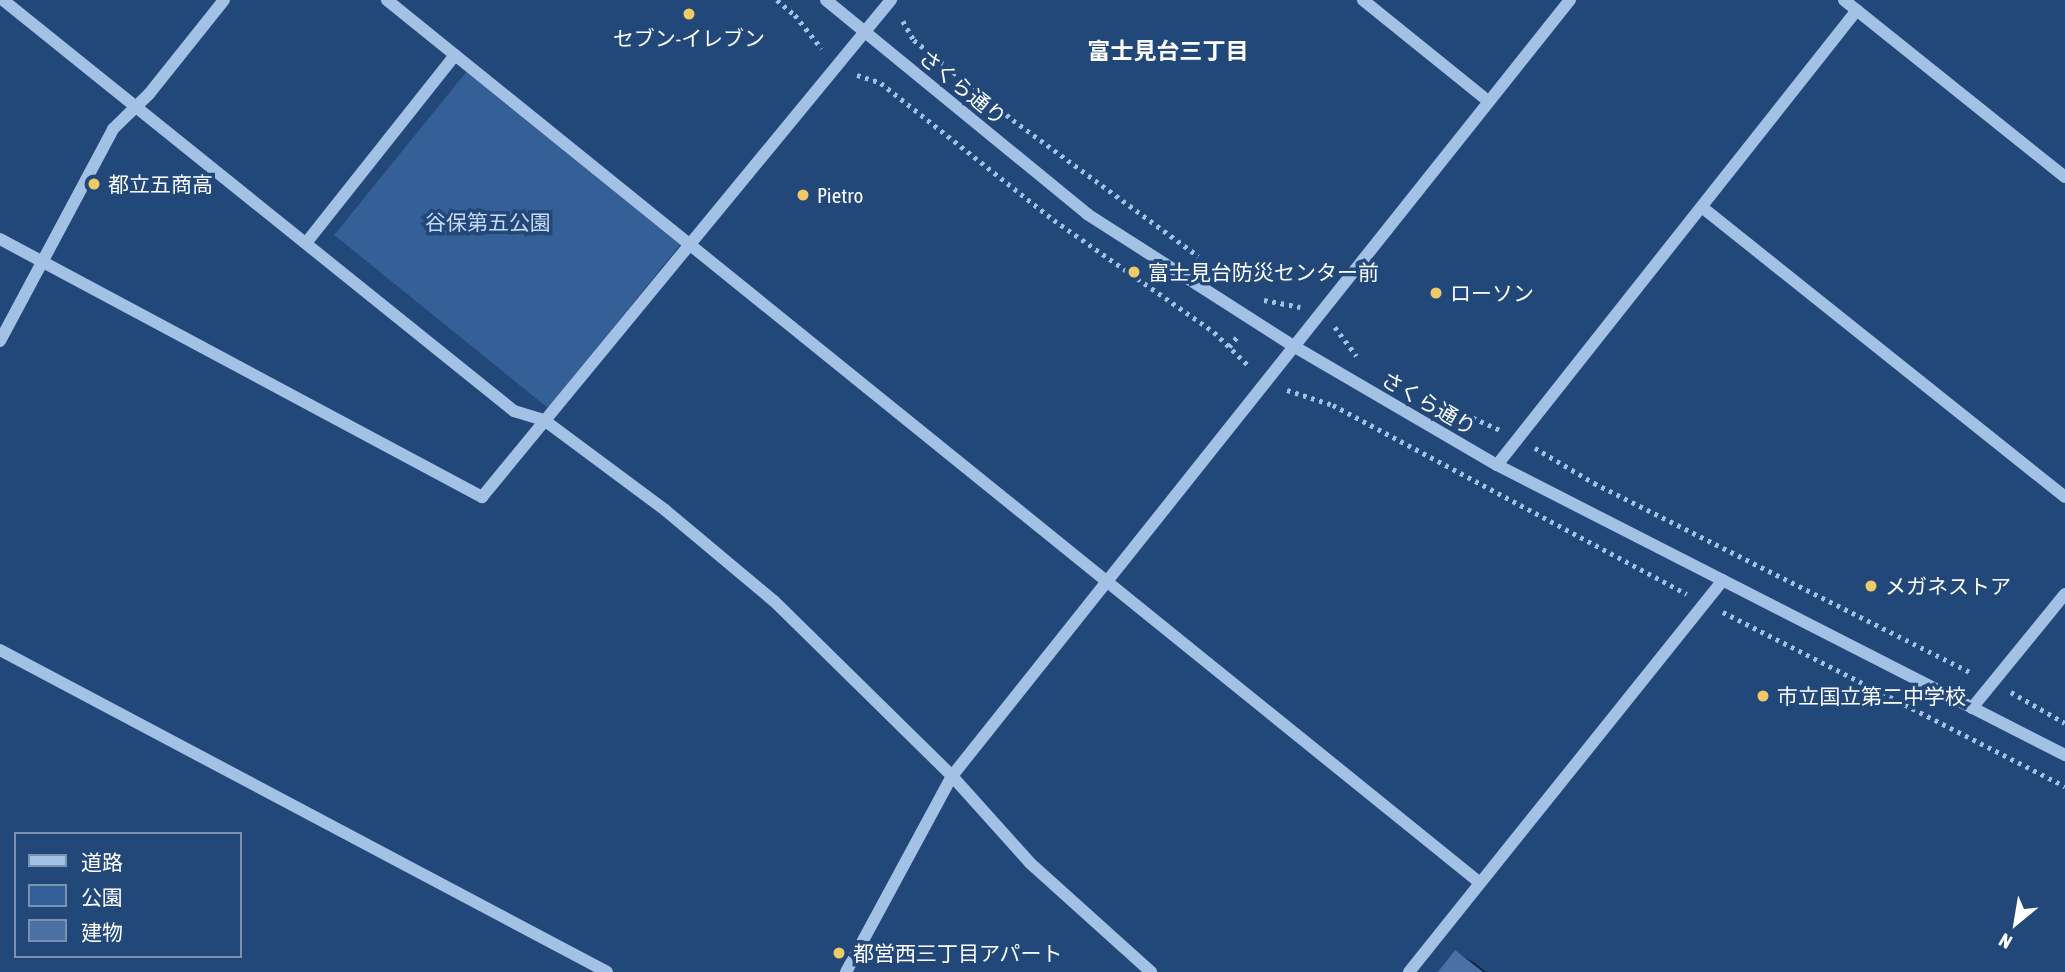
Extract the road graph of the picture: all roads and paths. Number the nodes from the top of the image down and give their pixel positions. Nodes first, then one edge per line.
1 (3, 0) edge
2 (224, 0) edge
3 (387, 0) edge
4 (777, 0) edge
5 (826, 0) edge
6 (891, 0) edge
7 (1363, 0) edge
8 (1570, 0) edge
9 (1844, 0) edge
10 (1857, 10) junction
11 (899, 14) dead end
12 (866, 32) junction
13 (825, 53) dead end
14 (455, 55) junction
15 (1488, 101) junction
16 (135, 104) junction
17 (2065, 177) edge
18 (1703, 208) junction
19 (0, 239) edge
20 (306, 243) junction
21 (692, 247) junction
22 (43, 261) junction
23 (1208, 262) dead end
24 (1252, 292) dead end
25 (1301, 307) dead end
26 (1337, 329) dead end
27 (0, 341) edge
28 (1229, 347) dead end
29 (1294, 347) junction
30 (1368, 363) dead end
31 (1248, 366) dead end
32 (1287, 390) dead end
33 (1431, 398) dead end
34 (544, 420) junction
35 (1498, 429) dead end
36 (1540, 451) dead end
37 (1497, 465) junction
38 (2065, 497) edge
39 (1723, 580) junction
40 (1108, 582) junction
41 (1678, 590) dead end
42 (2065, 593) edge
43 (1719, 611) dead end
44 (0, 650) edge
45 (1975, 674) dead end
46 (2017, 695) dead end
47 (1972, 708) junction
48 (2065, 723) edge
49 (2065, 755) edge
50 (952, 776) junction
51 (2065, 786) edge
52 (1480, 883) junction
53 (607, 972) edge
54 (846, 972) edge
55 (1151, 972) edge
56 (1409, 972) edge

1 - 16 street
2 - 16 street
3 - 14 street
4 - 13 path
5 - 12 street, さくら通り
6 - 12 street
7 - 15 street
8 - 15 street
9 - 10 street
10 - 17 street
10 - 18 street
11 - 23 path
12 - 21 street
12 - 29 street, さくら通り
14 - 20 street
14 - 21 street
15 - 29 street
16 - 20 street
16 - 22 street
18 - 37 street
18 - 38 street
19 - 22 street
20 - 34 street
21 - 34 street
21 - 40 street
22 - 27 street
22 - 34 street
24 - 25 path
26 - 30 path
28 - 31 path
29 - 37 street, さくら通り
29 - 40 street
32 - 41 path
33 - 35 path
34 - 50 street
36 - 45 path
37 - 39 street, さくら通り
39 - 47 street, さくら通り
39 - 52 street
40 - 50 street
40 - 52 street
42 - 47 street
43 - 51 path
44 - 53 street
46 - 48 path
47 - 49 street, さくら通り
50 - 54 street
50 - 55 street
52 - 56 street

